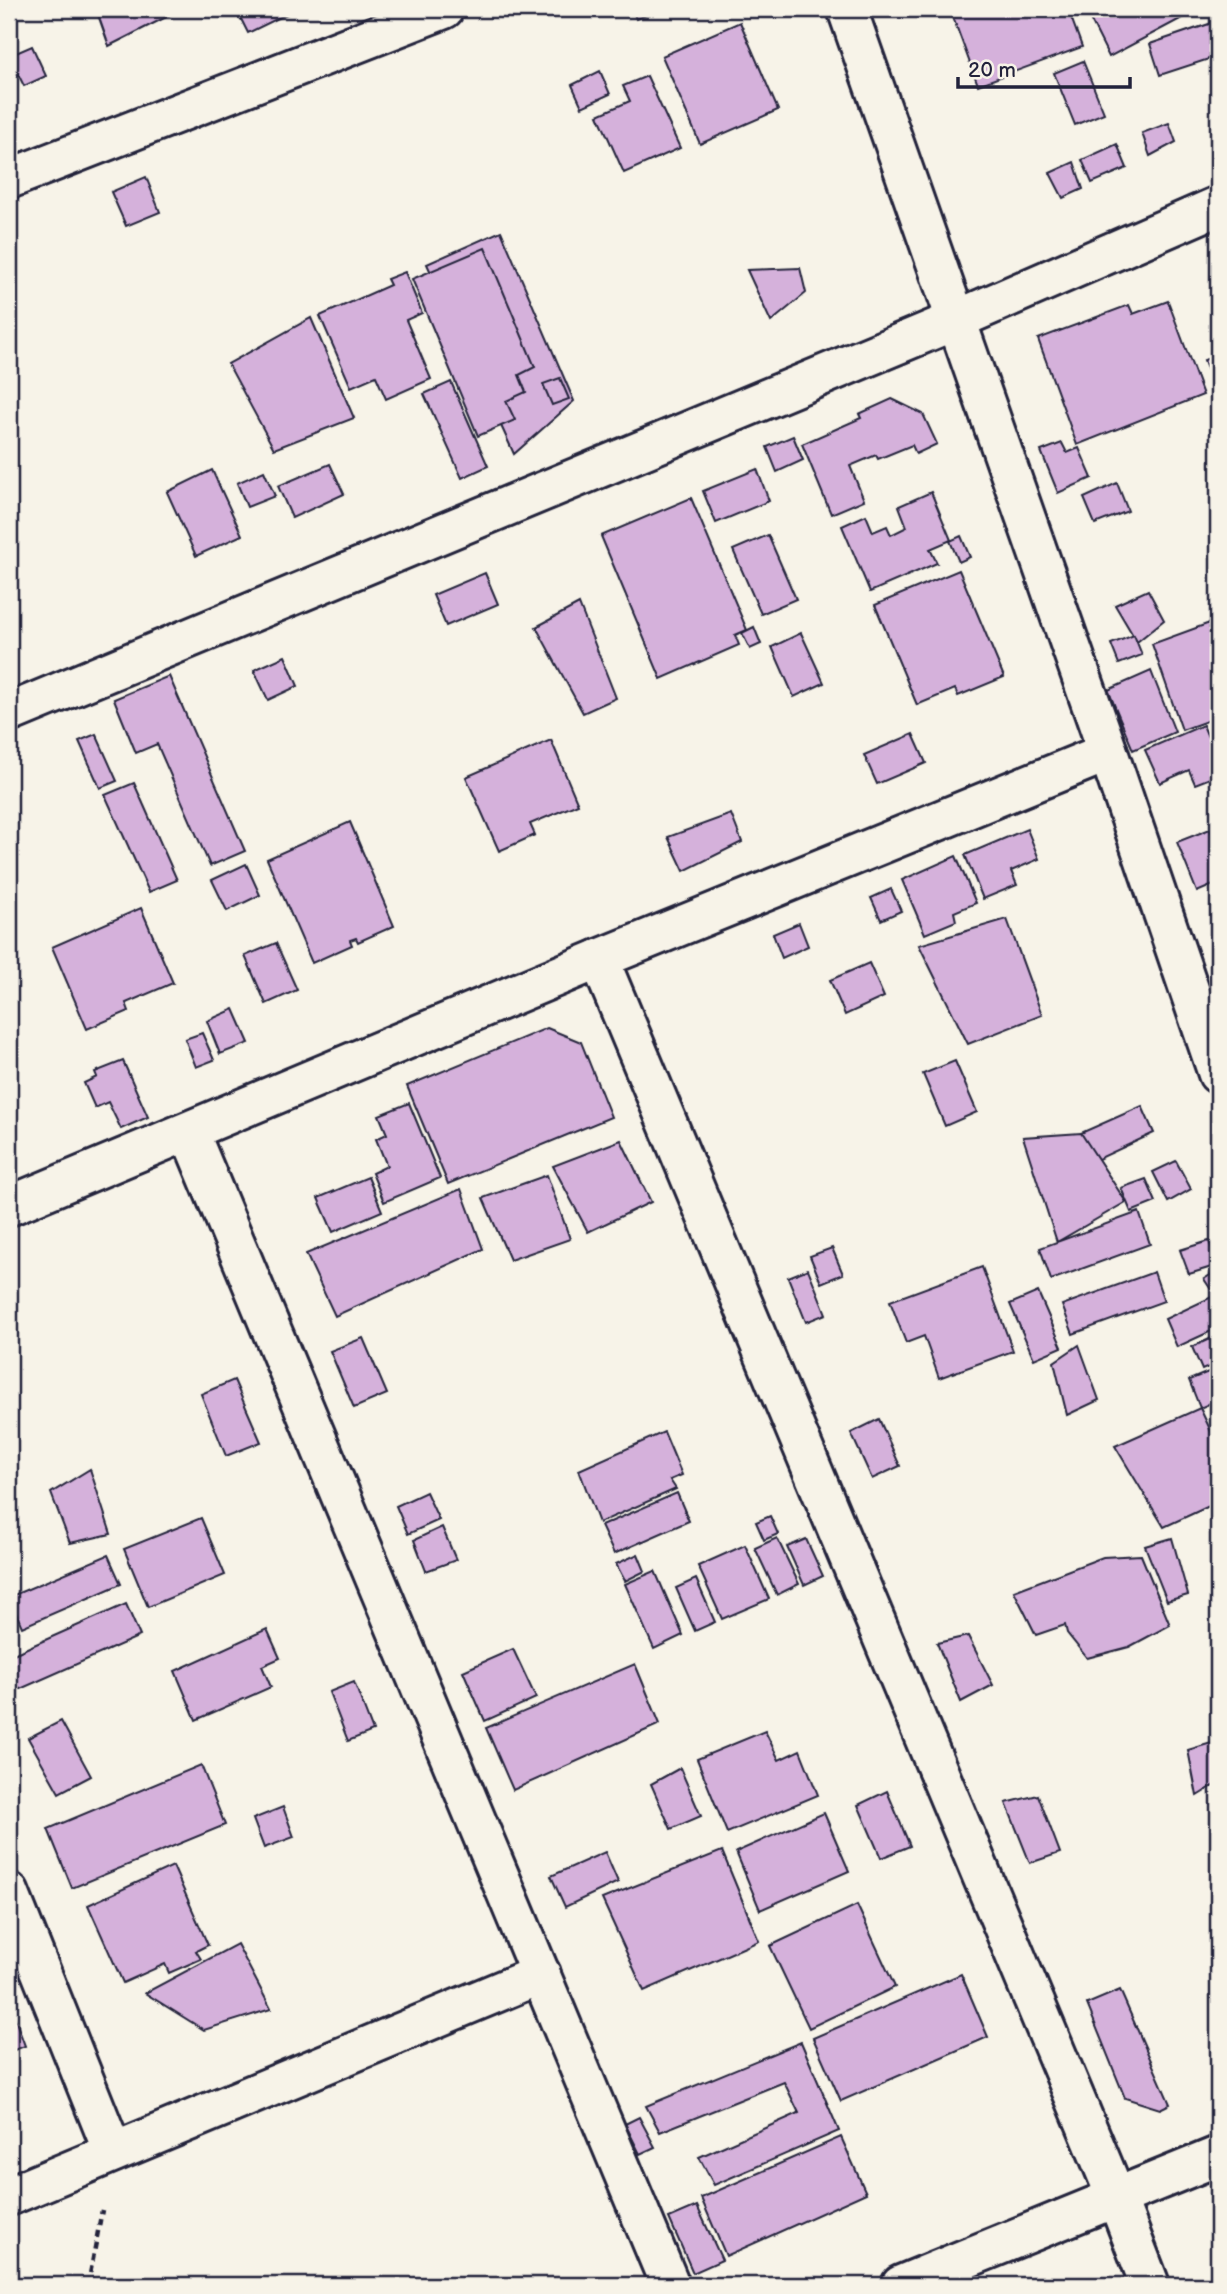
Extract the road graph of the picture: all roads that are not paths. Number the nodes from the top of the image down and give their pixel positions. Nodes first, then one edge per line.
1 (444, 9) edge
2 (847, 9) edge
3 (9, 179) edge
4 (1218, 206) edge
5 (957, 320) junction
6 (9, 713) edge
7 (1108, 752) junction
8 (599, 959) junction
9 (1218, 1074) edge
10 (189, 1132) junction
11 (9, 1206) edge
12 (9, 1892) edge
13 (541, 1974) junction
14 (113, 2152) junction
15 (1218, 2156) edge
16 (9, 2196) edge
17 (1117, 2199) junction
18 (670, 2285) edge
19 (901, 2285) edge
20 (1150, 2285) edge

1 - 3 street
2 - 5 street
4 - 5 street
5 - 6 street
5 - 7 street
7 - 8 street
7 - 9 street
8 - 10 street
8 - 17 street
10 - 11 street
10 - 13 street
12 - 14 street
13 - 14 street
13 - 18 street
14 - 16 street
15 - 17 street
17 - 19 street
17 - 20 street

